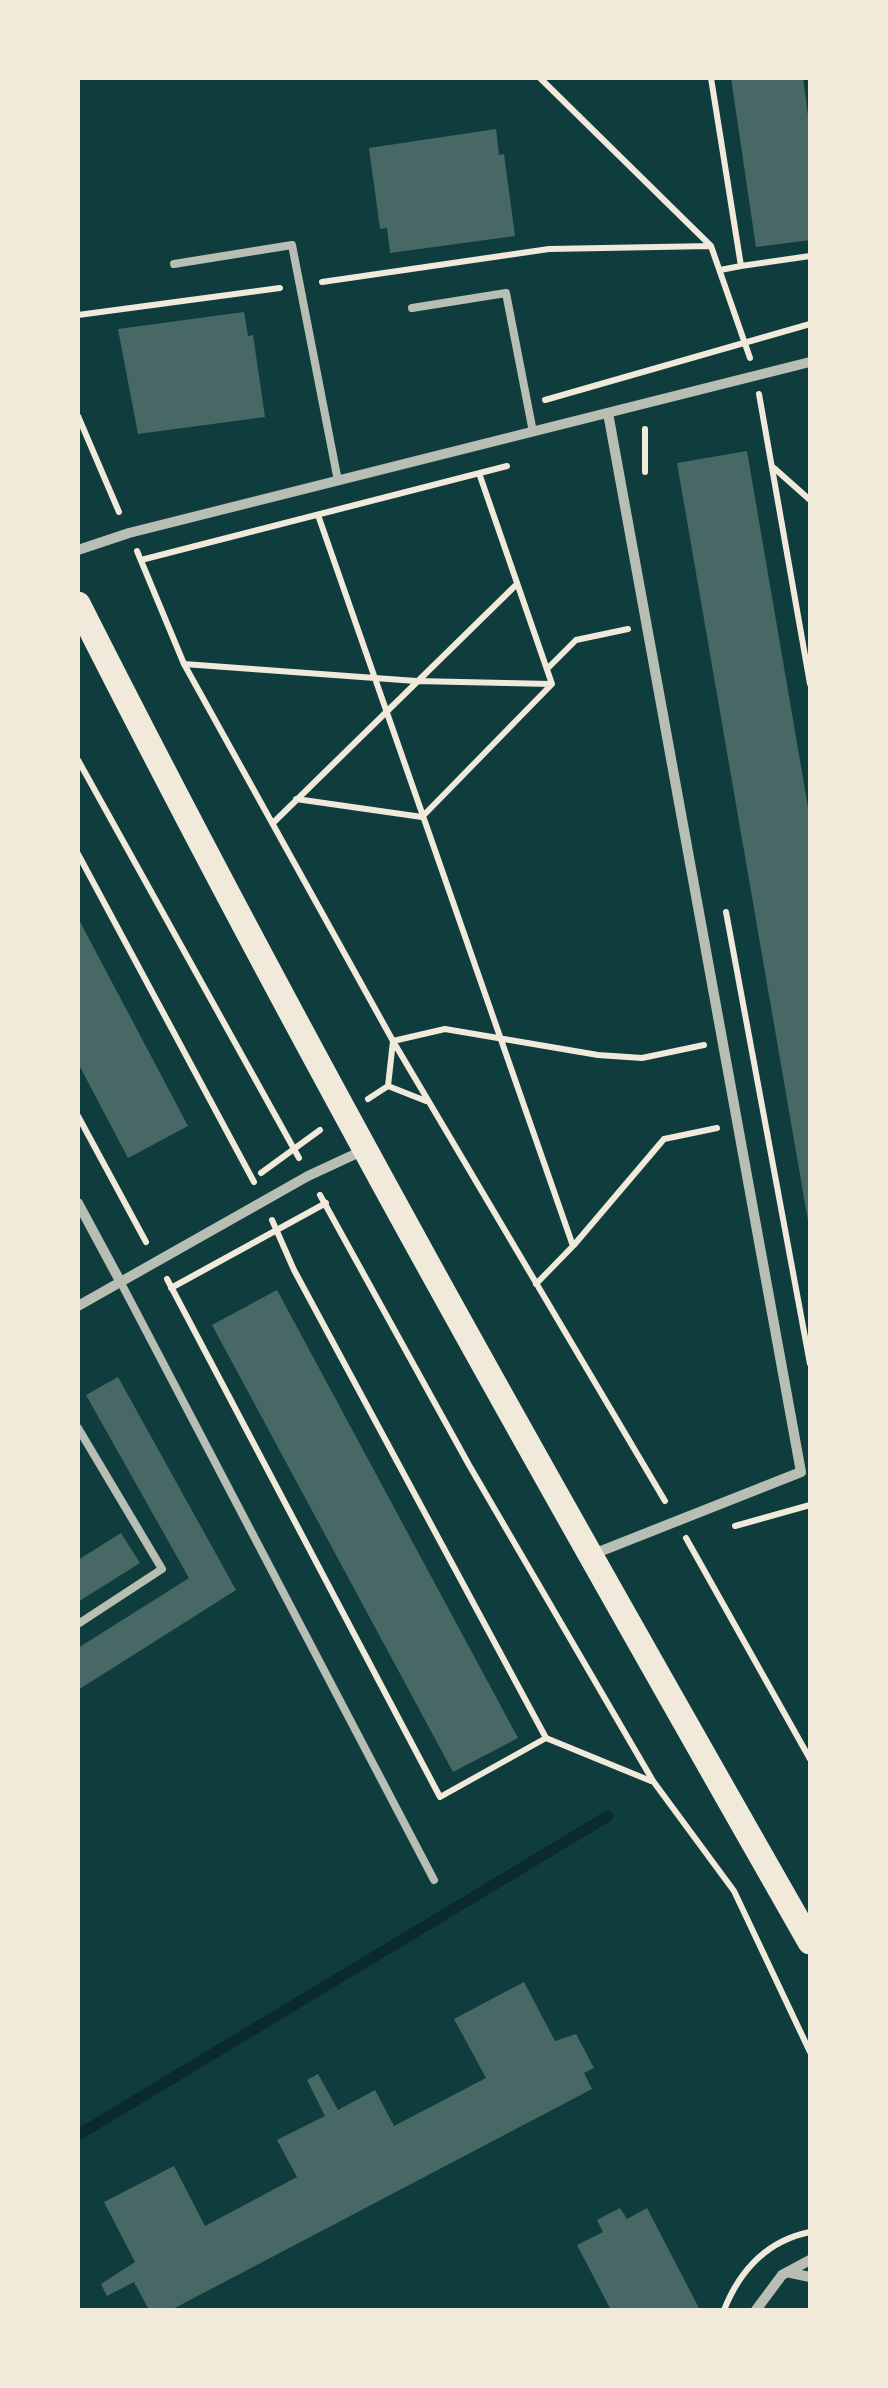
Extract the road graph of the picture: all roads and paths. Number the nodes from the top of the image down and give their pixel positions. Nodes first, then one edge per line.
1 (540, 78) edge
2 (712, 78) edge
3 (712, 246) junction
4 (810, 256) edge
5 (174, 264) dead end
6 (740, 266) junction
7 (720, 270) junction
8 (300, 286) junction
9 (412, 308) dead end
10 (78, 315) edge
11 (810, 324) edge
12 (746, 345) junction
13 (810, 362) edge
14 (756, 376) junction
15 (527, 405) junction
16 (608, 412) junction
17 (78, 416) edge
18 (645, 428) dead end
19 (533, 432) junction
20 (517, 463) dead end
21 (773, 467) junction
22 (479, 473) junction
23 (645, 476) dead end
24 (338, 480) junction
25 (810, 500) edge
26 (136, 505) dead end
27 (118, 510) junction
28 (318, 514) junction
29 (128, 533) junction
30 (78, 550) edge
31 (141, 560) junction
32 (517, 584) junction
33 (78, 604) edge
34 (647, 626) junction
35 (184, 664) junction
36 (548, 669) junction
37 (809, 669) edge
38 (372, 678) junction
39 (416, 681) junction
40 (552, 684) junction
41 (810, 684) edge
42 (384, 712) junction
43 (78, 760) edge
44 (296, 798) junction
45 (422, 817) junction
46 (273, 823) junction
47 (78, 854) edge
48 (725, 904) dead end
49 (750, 1036) junction
50 (500, 1038) junction
51 (393, 1041) junction
52 (723, 1041) junction
53 (427, 1101) junction
54 (78, 1116) edge
55 (764, 1119) junction
56 (738, 1124) junction
57 (364, 1150) junction
58 (308, 1176) junction
59 (264, 1201) junction
60 (78, 1203) edge
61 (326, 1203) junction
62 (277, 1230) junction
63 (574, 1246) junction
64 (156, 1260) junction
65 (120, 1281) junction
66 (536, 1284) junction
67 (171, 1288) junction
68 (78, 1306) edge
69 (810, 1364) edge
70 (78, 1428) edge
71 (810, 1505) edge
72 (676, 1520) junction
73 (722, 1530) dead end
74 (704, 1535) dead end
75 (687, 1540) junction
76 (590, 1556) junction
77 (78, 1624) edge
78 (546, 1738) junction
79 (810, 1759) edge
80 (652, 1782) junction
81 (434, 1880) dead end
82 (810, 1942) edge
83 (810, 2052) edge
84 (810, 2260) edge
85 (791, 2273) junction
86 (810, 2277) edge
87 (756, 2310) edge

1 - 3 path
2 - 6 path
3 - 7 path
3 - 8 path
4 - 6 path
5 - 8 lane
6 - 7 path
7 - 12 path
8 - 10 path
8 - 24 lane
9 - 15 lane
11 - 12 path
12 - 14 path
12 - 15 path
13 - 14 street
14 - 16 street
14 - 21 path
15 - 19 lane
16 - 19 street
16 - 34 street
17 - 27 path
18 - 23 path
19 - 24 street
20 - 22 path
21 - 25 path
21 - 37 path
22 - 28 path
22 - 32 path
24 - 29 street
26 - 27 path
27 - 29 path
28 - 31 path
28 - 38 path
29 - 30 street
29 - 31 path
31 - 35 path
32 - 36 path
32 - 39 path
33 - 57 main road
34 - 36 path
34 - 52 street
35 - 38 path
35 - 46 path
36 - 40 path
37 - 41 path
38 - 39 path
38 - 42 path
39 - 40 path
39 - 42 path
40 - 45 path
42 - 44 path
42 - 45 path
43 - 58 path
44 - 45 path
44 - 46 path
45 - 50 path
46 - 51 path
47 - 59 path
48 - 49 path
49 - 52 path
49 - 55 path
50 - 51 path
50 - 52 path
50 - 63 path
51 - 53 path
51 - 53 path
52 - 56 street
53 - 66 path
54 - 64 path
55 - 56 path
55 - 69 path
56 - 63 path
56 - 72 street
57 - 58 street
57 - 76 main road
58 - 59 street
58 - 61 path
59 - 62 path
59 - 64 street
60 - 65 street
61 - 62 path
61 - 80 path
62 - 67 path
62 - 78 path
63 - 66 path
64 - 65 street
64 - 67 path
65 - 68 street
65 - 81 lane
66 - 72 path
67 - 78 path
70 - 77 lane
71 - 73 path
72 - 75 path
72 - 76 street
74 - 75 path
75 - 79 path
76 - 82 main road
78 - 80 path
80 - 83 path
84 - 85 street
85 - 86 street
85 - 87 street

